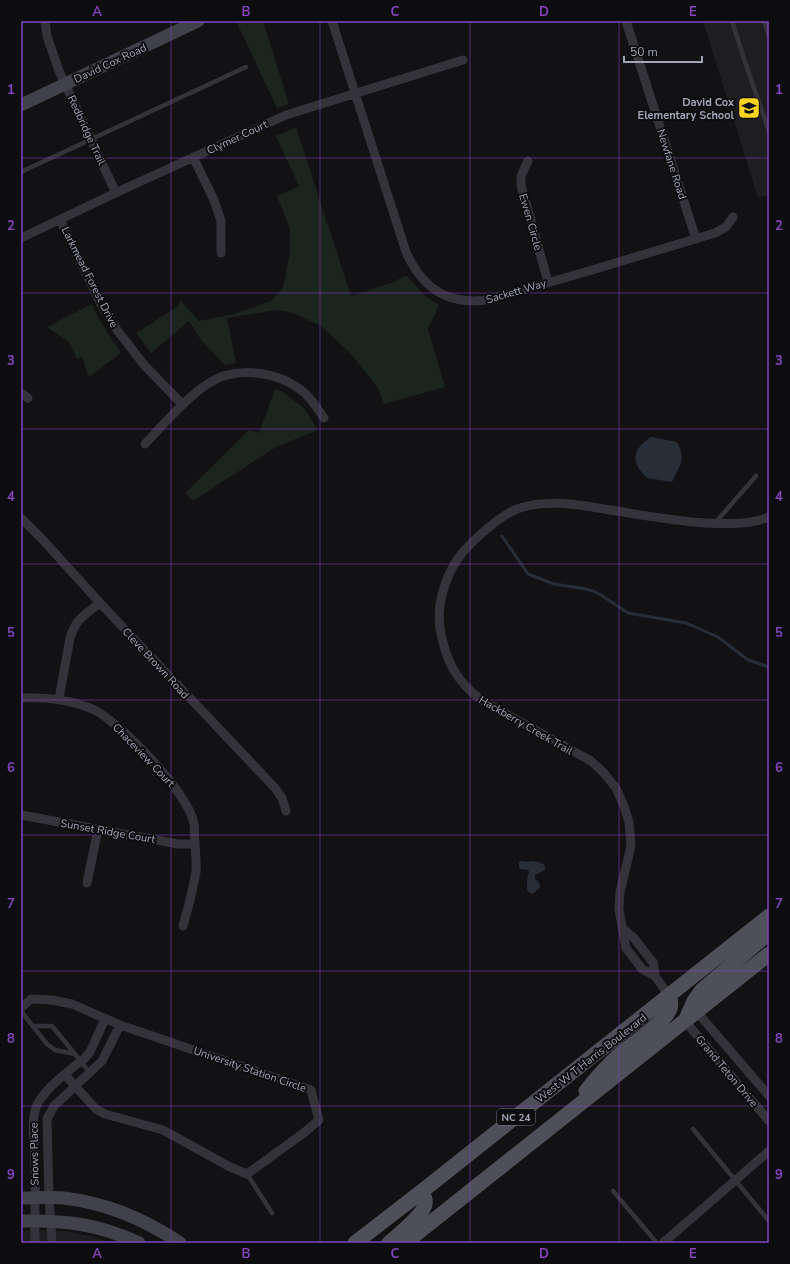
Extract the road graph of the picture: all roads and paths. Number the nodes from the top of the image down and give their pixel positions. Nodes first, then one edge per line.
1 (45, 21) edge
2 (198, 21) edge
3 (332, 21) edge
4 (626, 21) edge
5 (732, 21) edge
6 (764, 21) edge
7 (769, 36) edge
8 (463, 60) dead end
9 (246, 67) dead end
10 (66, 84) junction
11 (355, 93) junction
12 (21, 105) edge
13 (769, 131) edge
14 (90, 140) junction
15 (194, 157) junction
16 (528, 161) dead end
17 (21, 172) edge
18 (116, 193) junction
19 (733, 217) dead end
20 (60, 220) junction
21 (21, 238) edge
22 (696, 239) junction
23 (221, 252) dead end
24 (548, 282) junction
25 (183, 405) junction
26 (324, 418) dead end
27 (144, 444) dead end
28 (756, 476) dead end
29 (769, 517) edge
30 (21, 518) edge
31 (715, 523) junction
32 (100, 603) junction
33 (21, 698) edge
34 (59, 700) junction
35 (286, 811) dead end
36 (21, 815) edge
37 (98, 829) junction
38 (195, 844) junction
39 (87, 883) dead end
40 (769, 916) edge
41 (183, 926) dead end
42 (622, 928) junction
43 (769, 933) edge
44 (769, 954) edge
45 (655, 976) junction
46 (669, 996) junction
47 (21, 998) edge
48 (32, 999) junction
49 (21, 1010) edge
50 (691, 1017) junction
51 (106, 1019) junction
52 (120, 1025) junction
53 (33, 1026) junction
54 (78, 1058) junction
55 (90, 1073) junction
56 (65, 1075) junction
57 (75, 1086) junction
58 (769, 1096) edge
59 (570, 1112) junction
60 (769, 1121) edge
61 (693, 1129) dead end
62 (769, 1151) edge
63 (247, 1174) junction
64 (736, 1180) junction
65 (613, 1191) dead end
66 (421, 1192) junction
67 (49, 1197) junction
68 (21, 1198) edge
69 (35, 1198) junction
70 (272, 1212) dead end
71 (50, 1220) junction
72 (21, 1221) edge
73 (35, 1221) junction
74 (769, 1221) edge
75 (360, 1241) edge
76 (35, 1243) edge
77 (52, 1243) edge
78 (139, 1243) edge
79 (180, 1243) edge
80 (389, 1243) edge
81 (405, 1243) edge
82 (657, 1243) edge
83 (663, 1243) edge

1 - 10 street, Redbridge Trail
2 - 10 street, David Cox Road
3 - 11 street, Sackett Way
4 - 22 street, Newfane Road
5 - 13 lane
6 - 7 lane
8 - 11 street, Clymer Court
9 - 14 lane
10 - 12 street, David Cox Road
10 - 14 street, Redbridge Trail
11 - 15 street, Clymer Court
11 - 24 street, Sackett Way
14 - 17 lane
14 - 18 street, Redbridge Trail
15 - 18 street, Clymer Court
15 - 23 street
16 - 24 street, Ewen Circle
18 - 20 street, Clymer Court
19 - 22 street, Sackett Way
20 - 21 street, Clymer Court
20 - 25 street, Larkmead Forest Drive
22 - 24 street, Sackett Way
25 - 26 street
25 - 27 street
28 - 31 lane
29 - 31 street, Hackberry Creek Trail
30 - 32 street, Cleve Brown Road
31 - 42 street, Hackberry Creek Trail
32 - 34 street
32 - 35 street, Cleve Brown Road
33 - 34 street, Chaceview Court
34 - 38 street, Chaceview Court
36 - 37 street, Sunset Ridge Court
37 - 38 street, Sunset Ridge Court
37 - 39 street
38 - 41 street, Chaceview Court
40 - 46 main road, West W T Harris Boulevard / NC 24
42 - 45 street, Hackberry Creek Trail
42 - 45 street, Hackberry Creek Trail
43 - 50 main road
44 - 50 main road, NC 24
45 - 46 street, Hackberry Creek Trail
46 - 59 main road
46 - 66 main road, West W T Harris Boulevard / NC 24
47 - 48 street, University Station Circle
48 - 49 street
48 - 51 street, University Station Circle
49 - 53 lane
50 - 58 street, Grand Teton Drive
50 - 59 main road, NC 24
50 - 60 street, Grand Teton Drive
51 - 52 street, University Station Circle
51 - 54 street, Snows Place
52 - 55 street, Snows Place
52 - 63 street, University Station Circle
53 - 54 lane
53 - 54 lane
54 - 55 lane
54 - 56 street, Snows Place
55 - 57 street, Snows Place
56 - 57 street
56 - 69 street, Snows Place
57 - 63 street
57 - 67 street, Snows Place
59 - 81 main road, NC 24
61 - 64 lane
62 - 64 street
63 - 70 lane
64 - 74 lane
64 - 83 street
65 - 82 lane
66 - 75 main road, West W T Harris Boulevard / NC 24
66 - 80 main road
67 - 69 street
67 - 71 street, Snows Place
67 - 79 street
68 - 69 street
69 - 73 street, Snows Place
71 - 73 street
71 - 77 street, Snows Place
71 - 78 street
72 - 73 street
73 - 76 street, Snows Place

